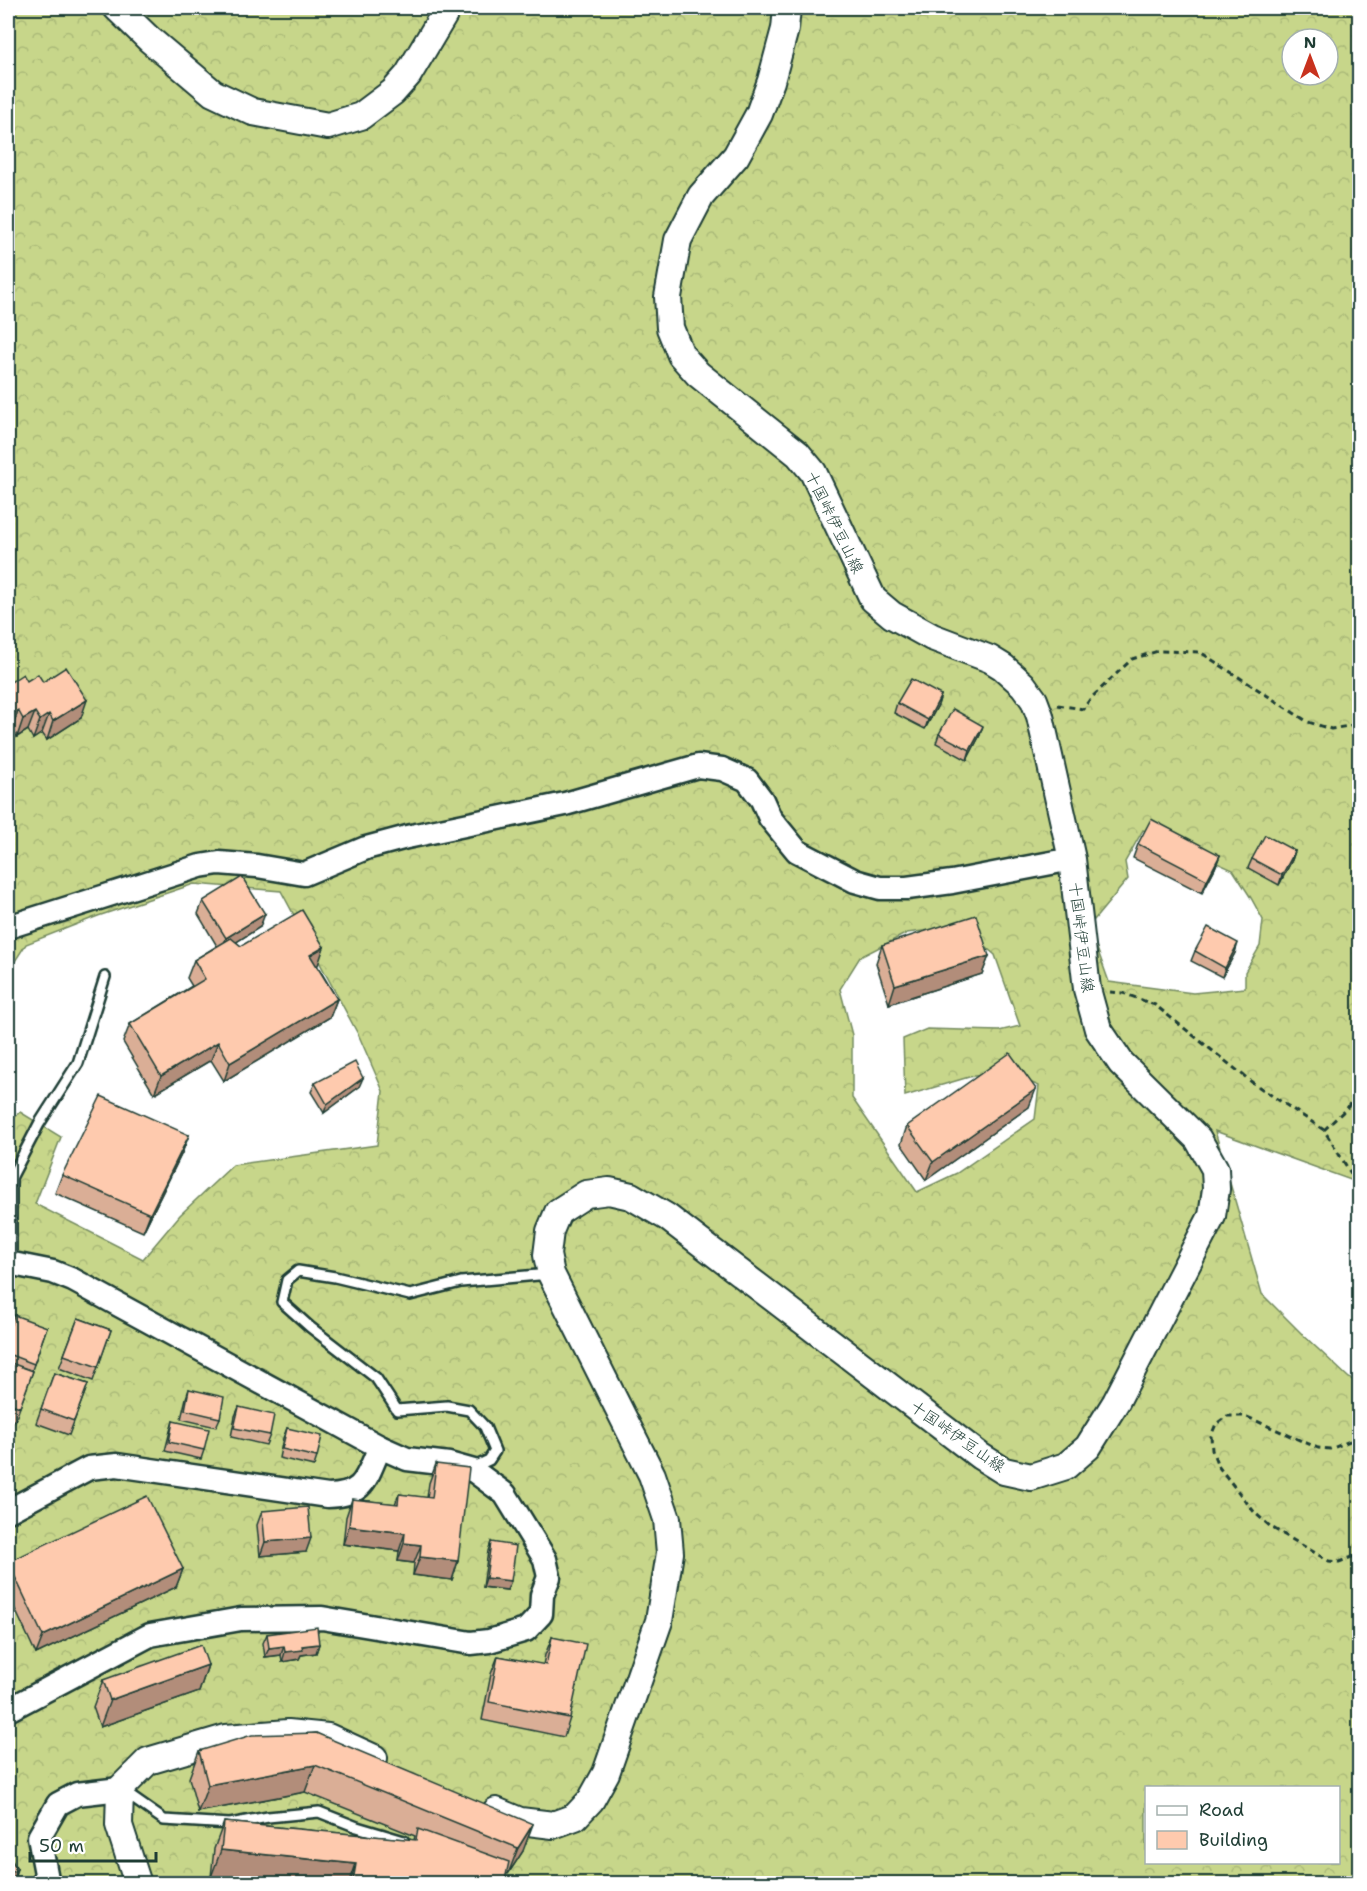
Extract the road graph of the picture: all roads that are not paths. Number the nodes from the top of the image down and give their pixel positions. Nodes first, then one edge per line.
1 (117, 8) edge
2 (448, 8) edge
3 (787, 8) edge
4 (1072, 859) junction
5 (8, 927) edge
6 (105, 977) dead end
7 (9, 1263) edge
8 (551, 1274) junction
9 (380, 1447) junction
10 (468, 1469) junction
11 (8, 1511) edge
12 (8, 1710) edge
13 (392, 1766) edge
14 (120, 1789) junction
15 (477, 1803) edge
16 (414, 1844) edge
17 (48, 1884) edge
18 (138, 1884) edge

1 - 2 main road
3 - 4 main road, 十国峠伊豆山線
4 - 5 street
4 - 8 main road, 十国峠伊豆山線
6 - 7 lane
7 - 9 street
8 - 10 lane
8 - 15 main road, 十国峠伊豆山線
9 - 10 street
9 - 11 street
10 - 12 street
13 - 14 main road
14 - 16 lane
14 - 17 street
14 - 18 main road

